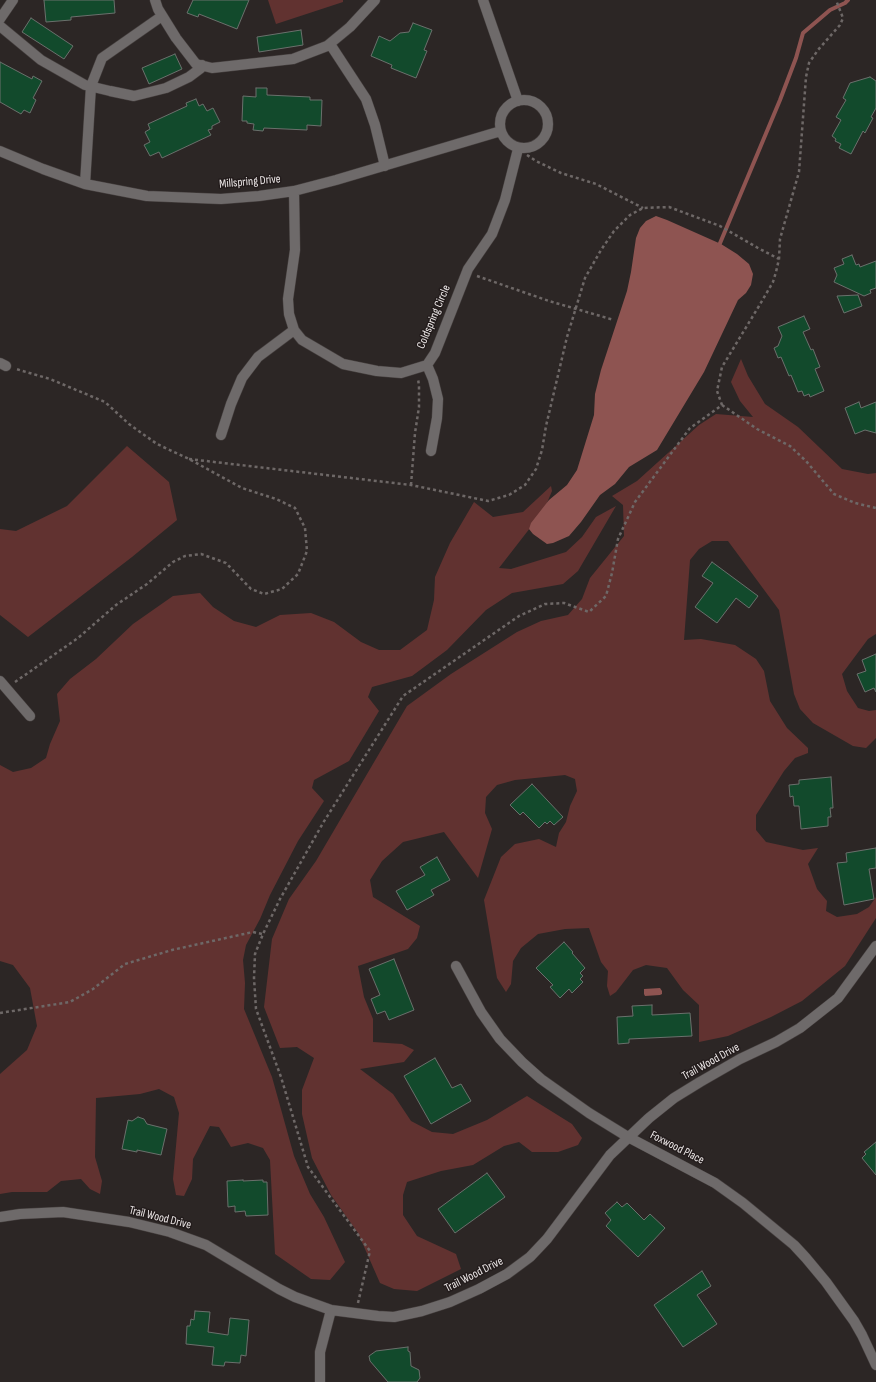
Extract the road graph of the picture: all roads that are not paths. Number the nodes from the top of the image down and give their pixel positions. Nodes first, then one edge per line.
1 (13, 0) edge
2 (155, 0) edge
3 (375, 0) edge
4 (483, 0) edge
5 (162, 16) junction
6 (0, 19) edge
7 (0, 26) edge
8 (330, 44) junction
9 (202, 65) junction
10 (91, 86) junction
11 (518, 101) junction
12 (501, 131) junction
13 (518, 149) junction
14 (0, 151) edge
15 (385, 166) junction
16 (85, 184) junction
17 (294, 191) junction
18 (294, 330) junction
19 (427, 365) junction
20 (221, 435) dead end
21 (431, 451) dead end
22 (3, 685) edge
23 (30, 716) dead end
24 (876, 946) edge
25 (456, 966) dead end
26 (628, 1137) junction
27 (0, 1217) edge
28 (330, 1310) junction
29 (876, 1365) edge
30 (320, 1382) edge

1 - 6 street
2 - 5 street
3 - 8 street
4 - 11 street
5 - 9 street
5 - 10 street
7 - 10 street
8 - 9 street
8 - 15 street
9 - 10 street
10 - 16 street
11 - 12 street
11 - 13 street
12 - 13 street
12 - 15 street, Millspring Drive
13 - 19 street, Coldspring Circle
14 - 16 street, Millspring Drive
15 - 17 street, Millspring Drive
16 - 17 street, Millspring Drive
17 - 18 street
18 - 19 street, Coldspring Circle
18 - 20 street
19 - 21 street
22 - 23 street
24 - 26 street, Trail Wood Drive
25 - 26 street, Foxwood Place
26 - 28 street, Trail Wood Drive
26 - 29 street, Foxwood Place
27 - 28 street, Trail Wood Drive
28 - 30 street

